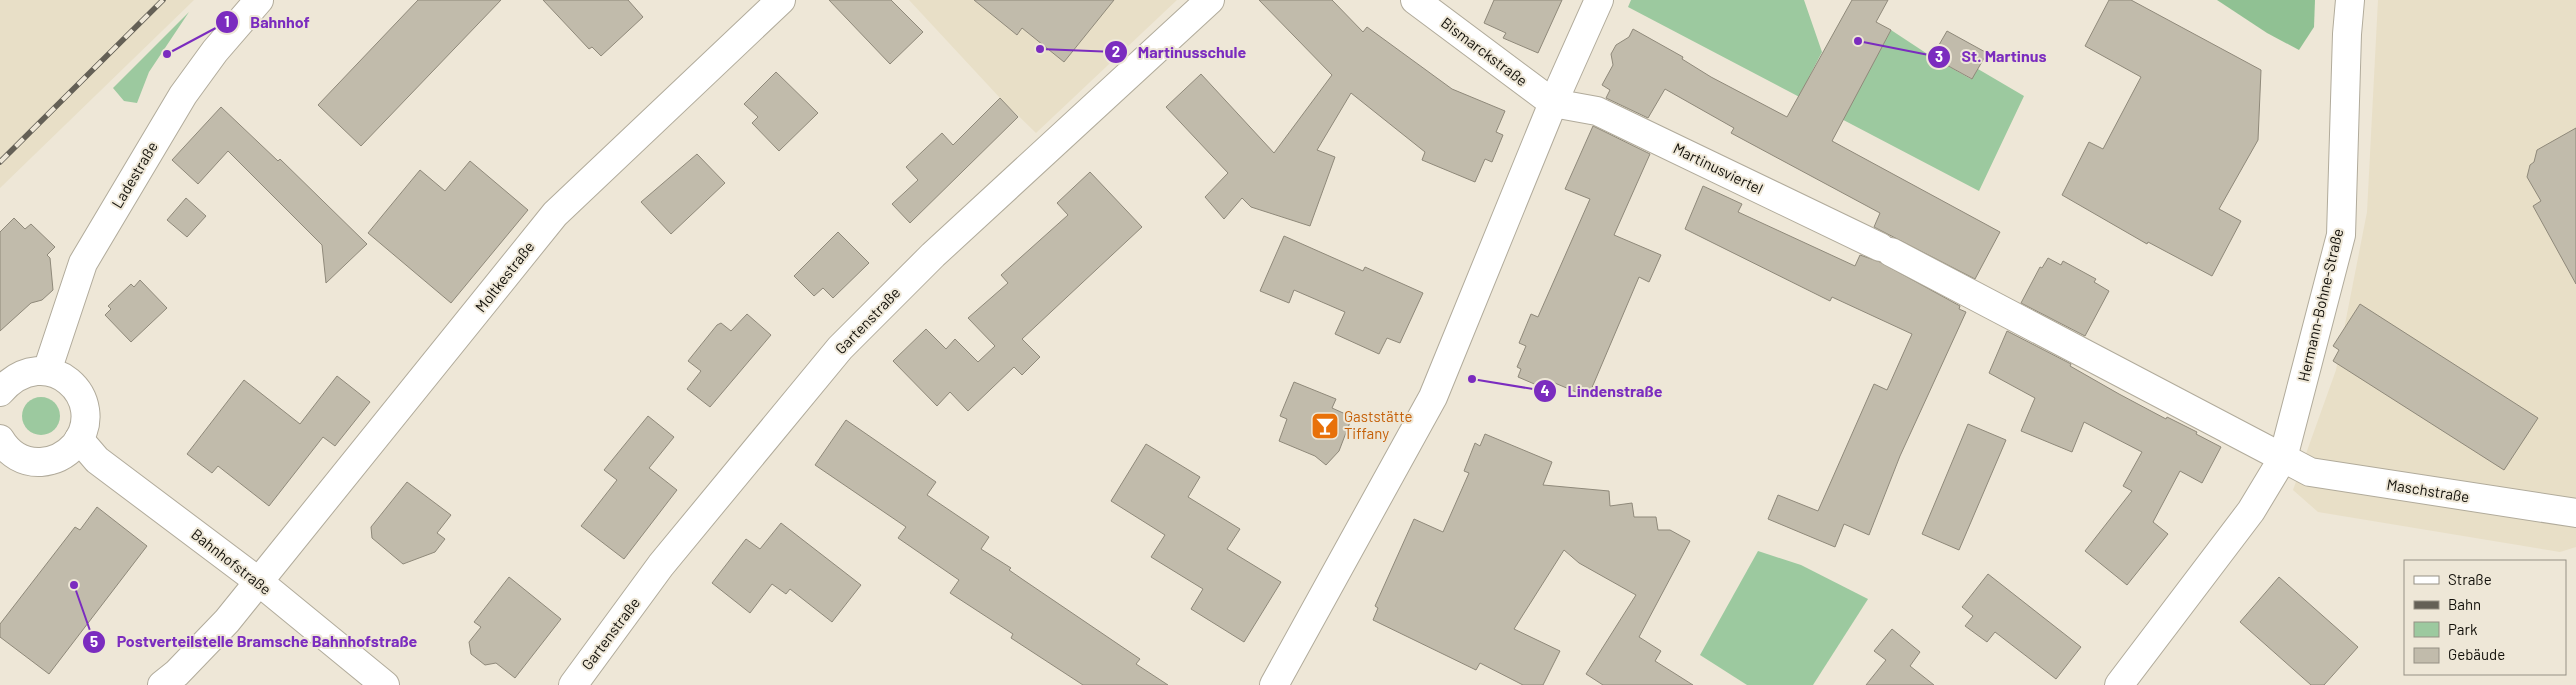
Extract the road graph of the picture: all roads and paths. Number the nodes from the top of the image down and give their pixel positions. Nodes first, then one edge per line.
1 (259, 0) edge
2 (781, 0) edge
3 (1210, 0) edge
4 (1416, 0) edge
5 (1599, 0) edge
6 (2350, 0) edge
7 (1552, 103) junction
8 (47, 371) junction
9 (0, 392) edge
10 (0, 439) edge
11 (79, 439) junction
12 (2283, 458) junction
13 (2576, 513) edge
14 (258, 581) junction
15 (162, 685) edge
16 (384, 685) edge
17 (572, 685) edge
18 (1274, 685) edge
19 (2120, 685) edge

1 - 8 street, Ladestraße
2 - 14 street, Moltkestraße
3 - 17 street, Gartenstraße
4 - 7 street, Bismarckstraße
5 - 7 street
6 - 12 street, Hermann-Bohne-Straße
7 - 12 street, Martinusviertel
7 - 18 street
8 - 9 street
8 - 11 street
10 - 11 street
11 - 14 street, Bahnhofstraße
12 - 13 street, Maschstraße
12 - 19 street, Hermann-Bohne-Straße
14 - 15 street, Moltkestraße
14 - 16 street, Bahnhofstraße

